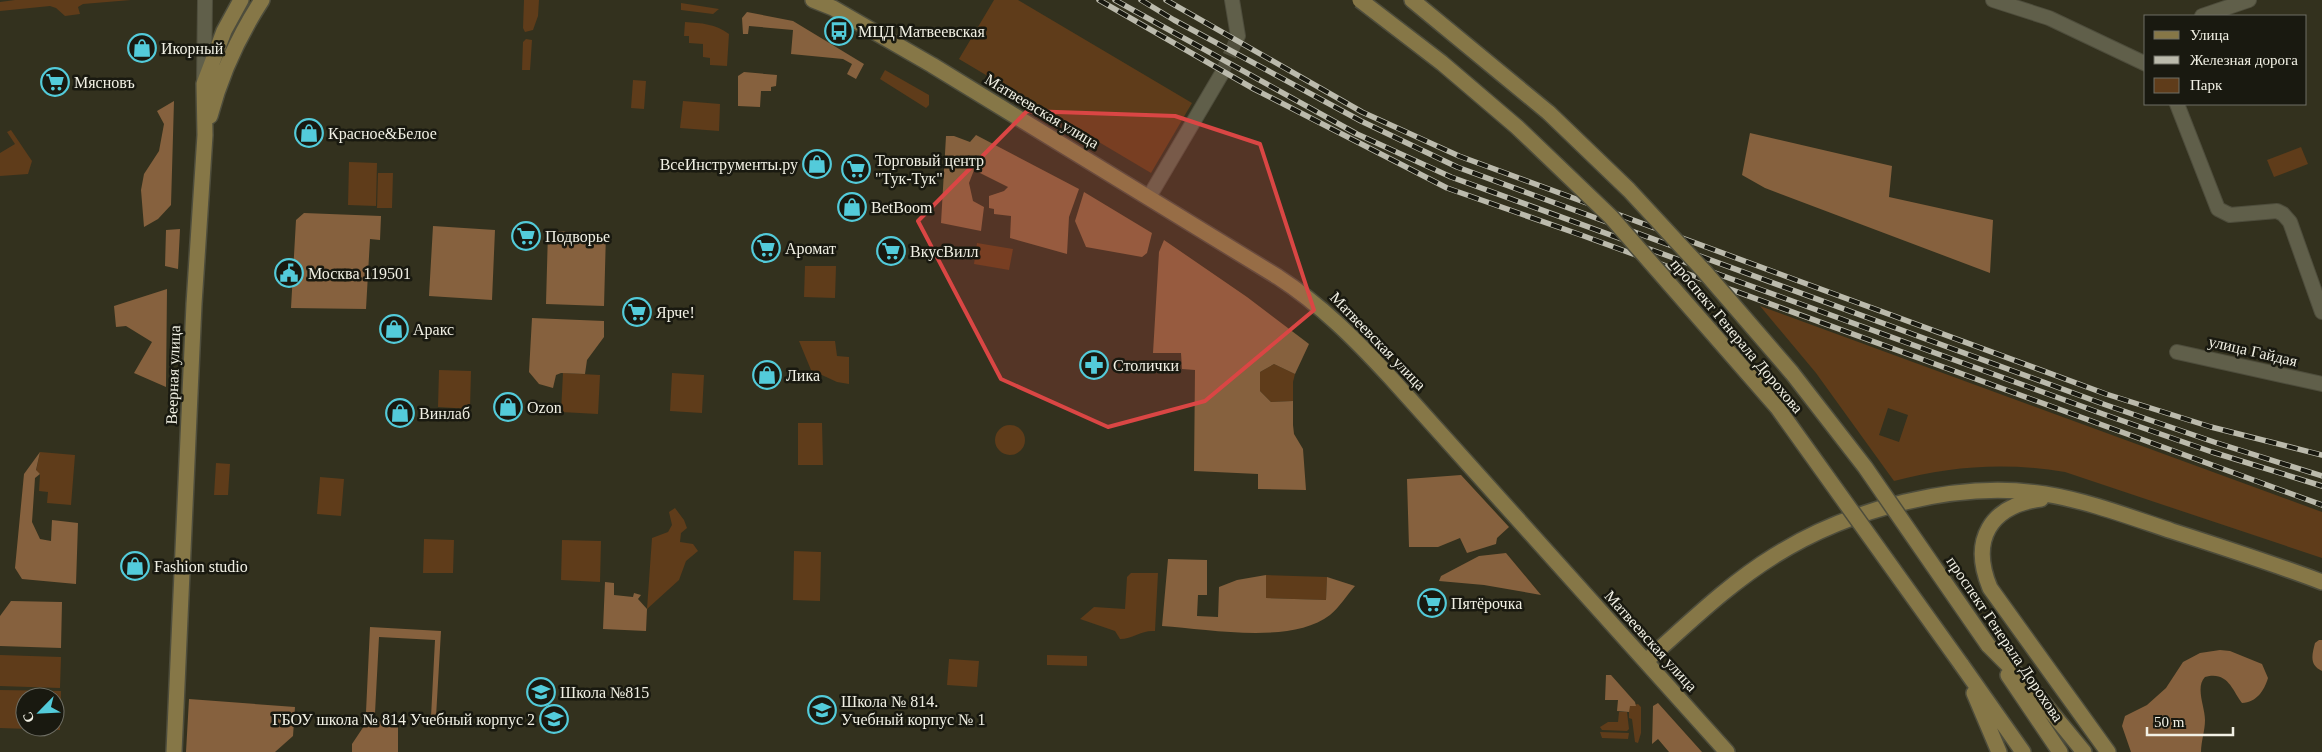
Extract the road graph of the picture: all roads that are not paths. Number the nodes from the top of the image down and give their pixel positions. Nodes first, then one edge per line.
1 (205, 0) edge
2 (240, 0) edge
3 (271, 0) edge
4 (813, 0) edge
5 (1232, 0) edge
6 (1360, 0) edge
7 (1412, 0) edge
8 (1425, 0) edge
9 (1993, 0) edge
10 (2248, 0) edge
11 (258, 6) edge
12 (2205, 15) edge
13 (1238, 36) tunnel mouth
14 (2144, 63) edge
15 (1221, 75) tunnel mouth
16 (204, 84) junction
17 (2177, 105) edge
18 (1549, 113) junction
19 (205, 135) junction
20 (1150, 197) junction
21 (2322, 312) edge
22 (2177, 352) dead end
23 (2322, 384) edge
24 (2070, 499) junction
25 (2322, 582) edge
26 (1988, 645) junction
27 (1646, 661) junction
28 (1961, 664) junction
29 (174, 752) edge
30 (1727, 752) edge
31 (1999, 752) edge
32 (2023, 752) edge
33 (2060, 752) edge
34 (2084, 752) edge
35 (2108, 752) edge

1 - 16 street, Веерная улица
2 - 16 street
3 - 11 street
4 - 20 street, Матвеевская улица
5 - 13 street
6 - 28 street, проспект Генерала Дорохова, bridge
7 - 18 street, проспект Генерала Дорохова
8 - 18 street
9 - 14 street
10 - 12 street
11 - 19 street
15 - 20 street
16 - 19 street, Веерная улица
17 - 21 street
18 - 26 street, проспект Генерала Дорохова, bridge
19 - 29 street, Веерная улица
20 - 27 street, Матвеевская улица
22 - 23 street, улица Гайдая
24 - 25 street
24 - 27 street
24 - 35 street
26 - 33 street, проспект Генерала Дорохова
26 - 34 street
27 - 30 street, Матвеевская улица
28 - 31 street
28 - 32 street, проспект Генерала Дорохова

